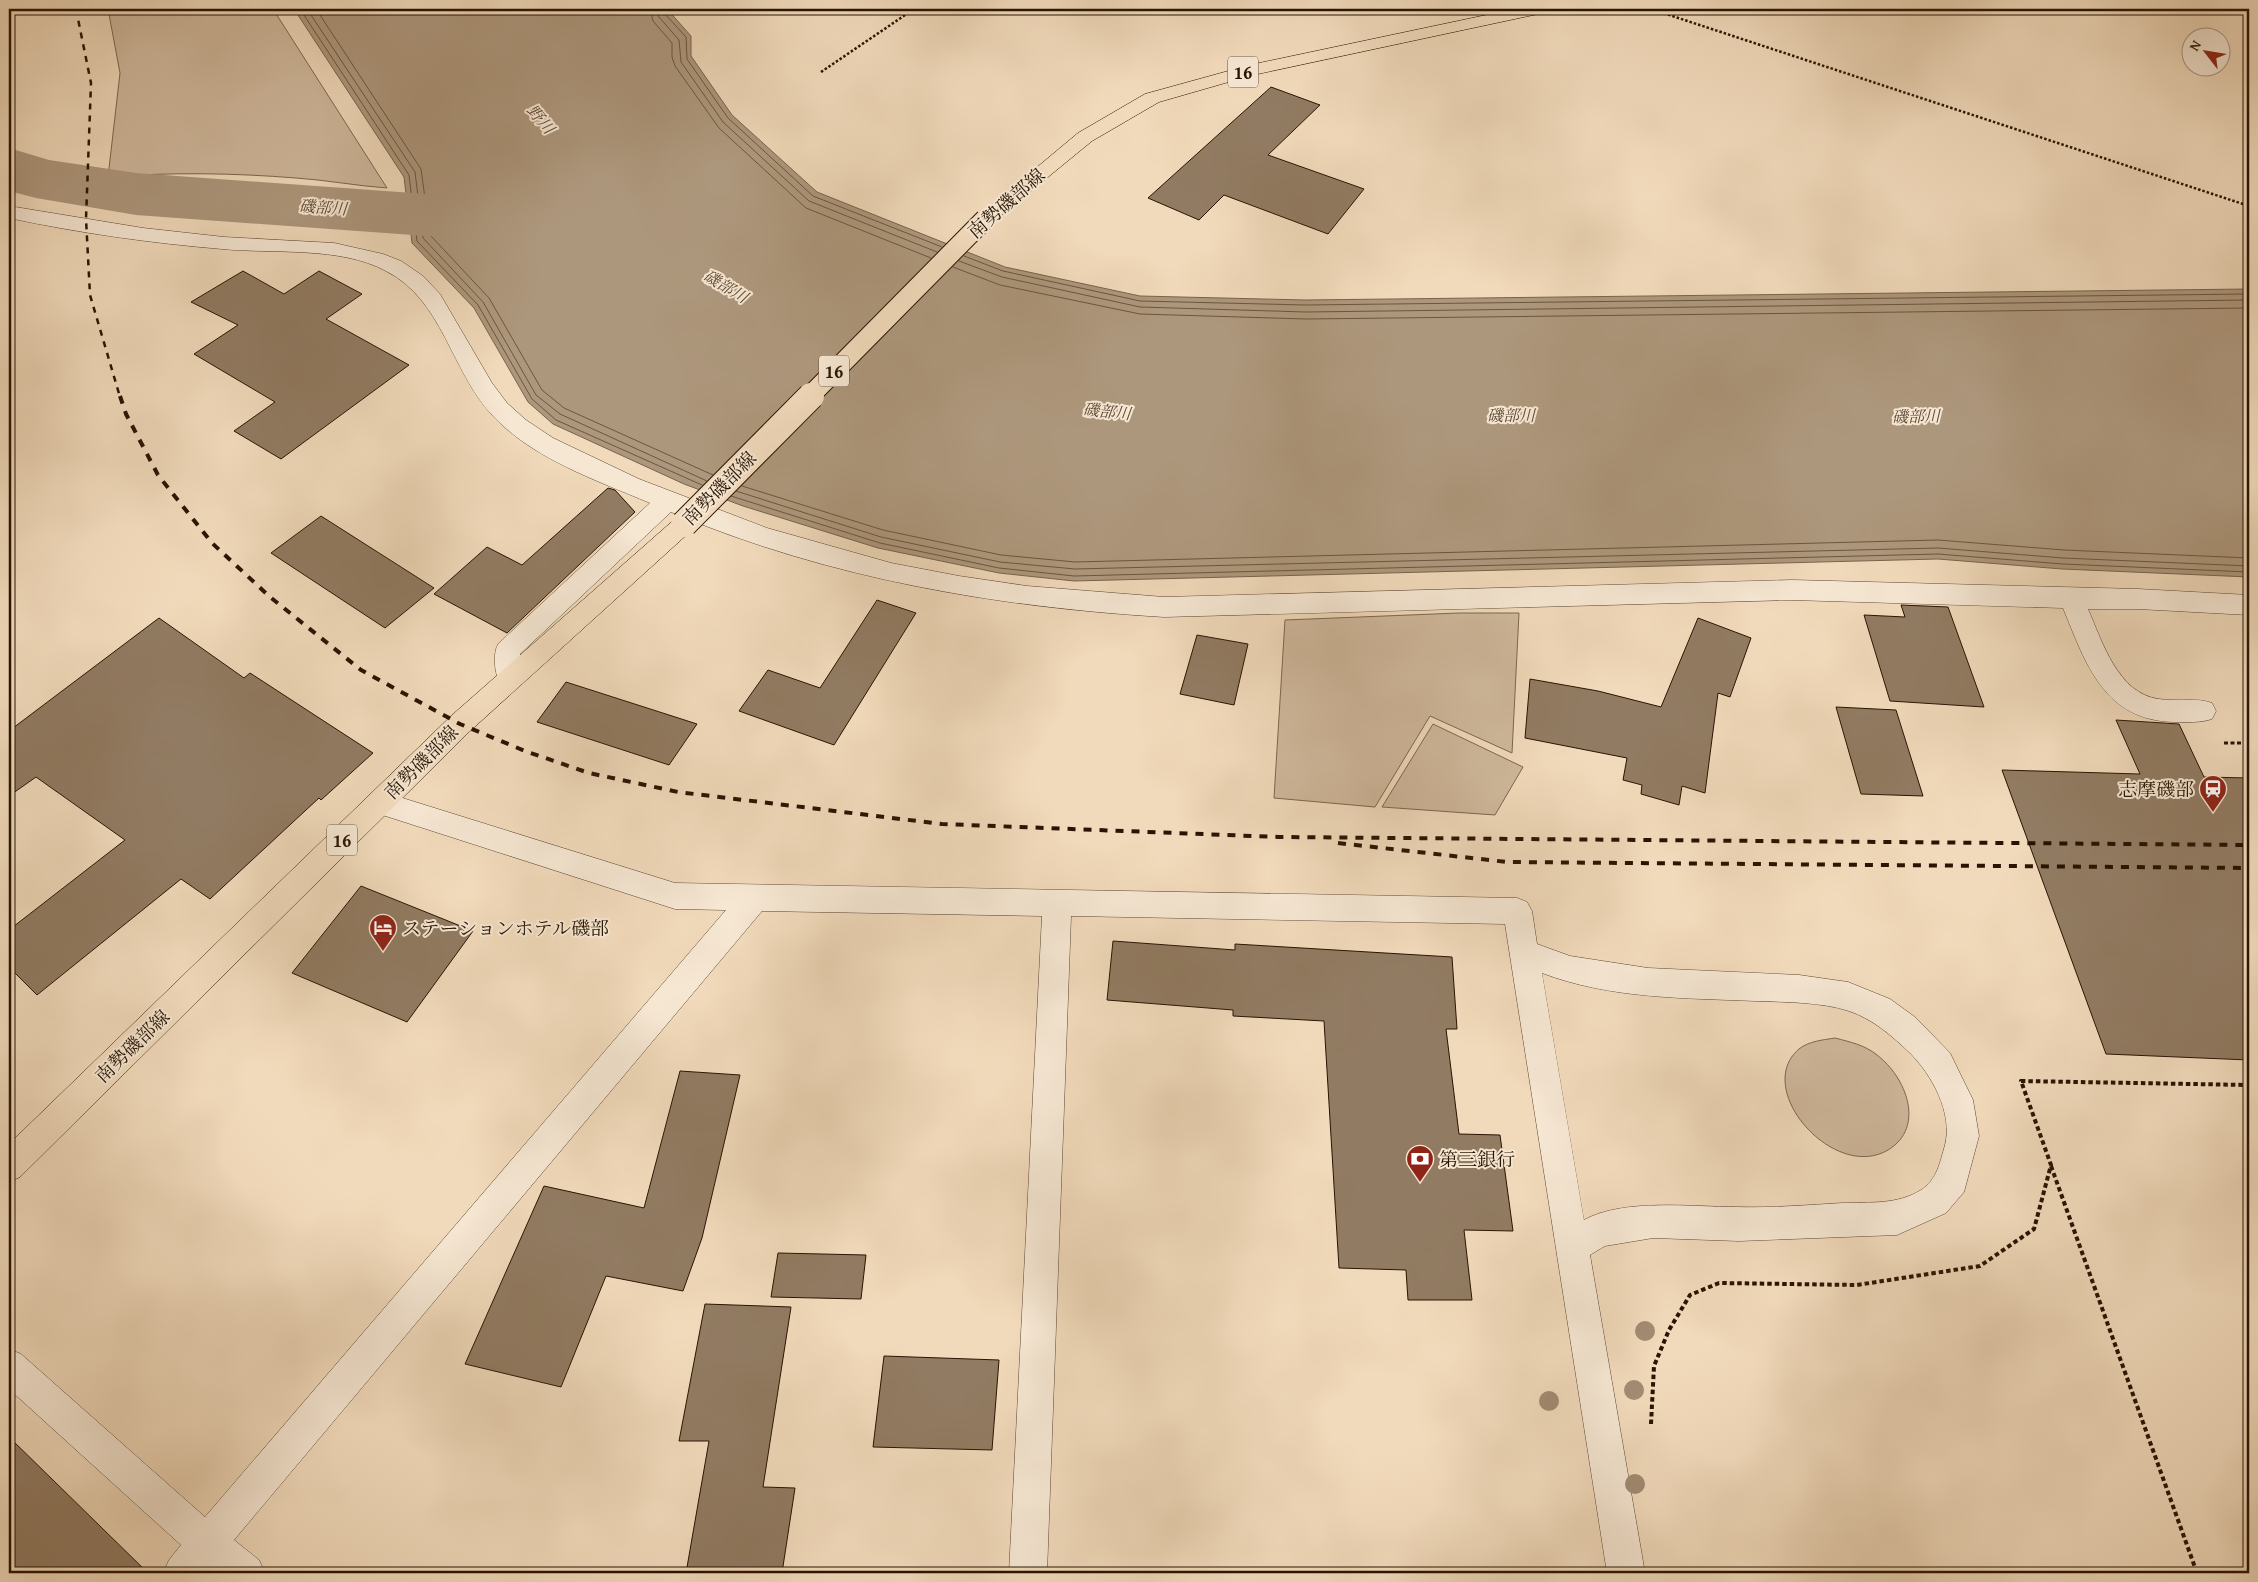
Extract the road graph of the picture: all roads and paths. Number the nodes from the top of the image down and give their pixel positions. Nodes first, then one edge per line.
1 (914, 9) edge
2 (1538, 9) edge
3 (1651, 9) edge
4 (821, 72) dead end
5 (2249, 206) edge
6 (9, 212) edge
7 (667, 501) junction
8 (2071, 599) junction
9 (2249, 605) edge
10 (510, 679) junction
11 (2203, 711) dead end
12 (380, 803) junction
13 (755, 897) junction
14 (1057, 902) junction
15 (1524, 953) junction
16 (2051, 1165) dead end
17 (9, 1166) edge
18 (1571, 1248) junction
19 (9, 1366) edge
20 (208, 1544) junction
21 (182, 1573) edge
22 (246, 1573) edge
23 (1028, 1573) edge
24 (1626, 1573) edge
25 (2197, 1573) edge

1 - 4 path
2 - 10 main road, 南勢磯部線 / 16, bridge
3 - 5 path
6 - 7 street
7 - 8 street
7 - 10 street
8 - 9 street
8 - 11 street
10 - 12 main road, 南勢磯部線 / 16
12 - 13 street
12 - 17 main road, 南勢磯部線 / 16
13 - 14 street
13 - 20 street
14 - 15 street
14 - 23 street
15 - 18 street
15 - 18 street
16 - 25 path
18 - 24 street
19 - 20 street
20 - 21 street
20 - 22 street

